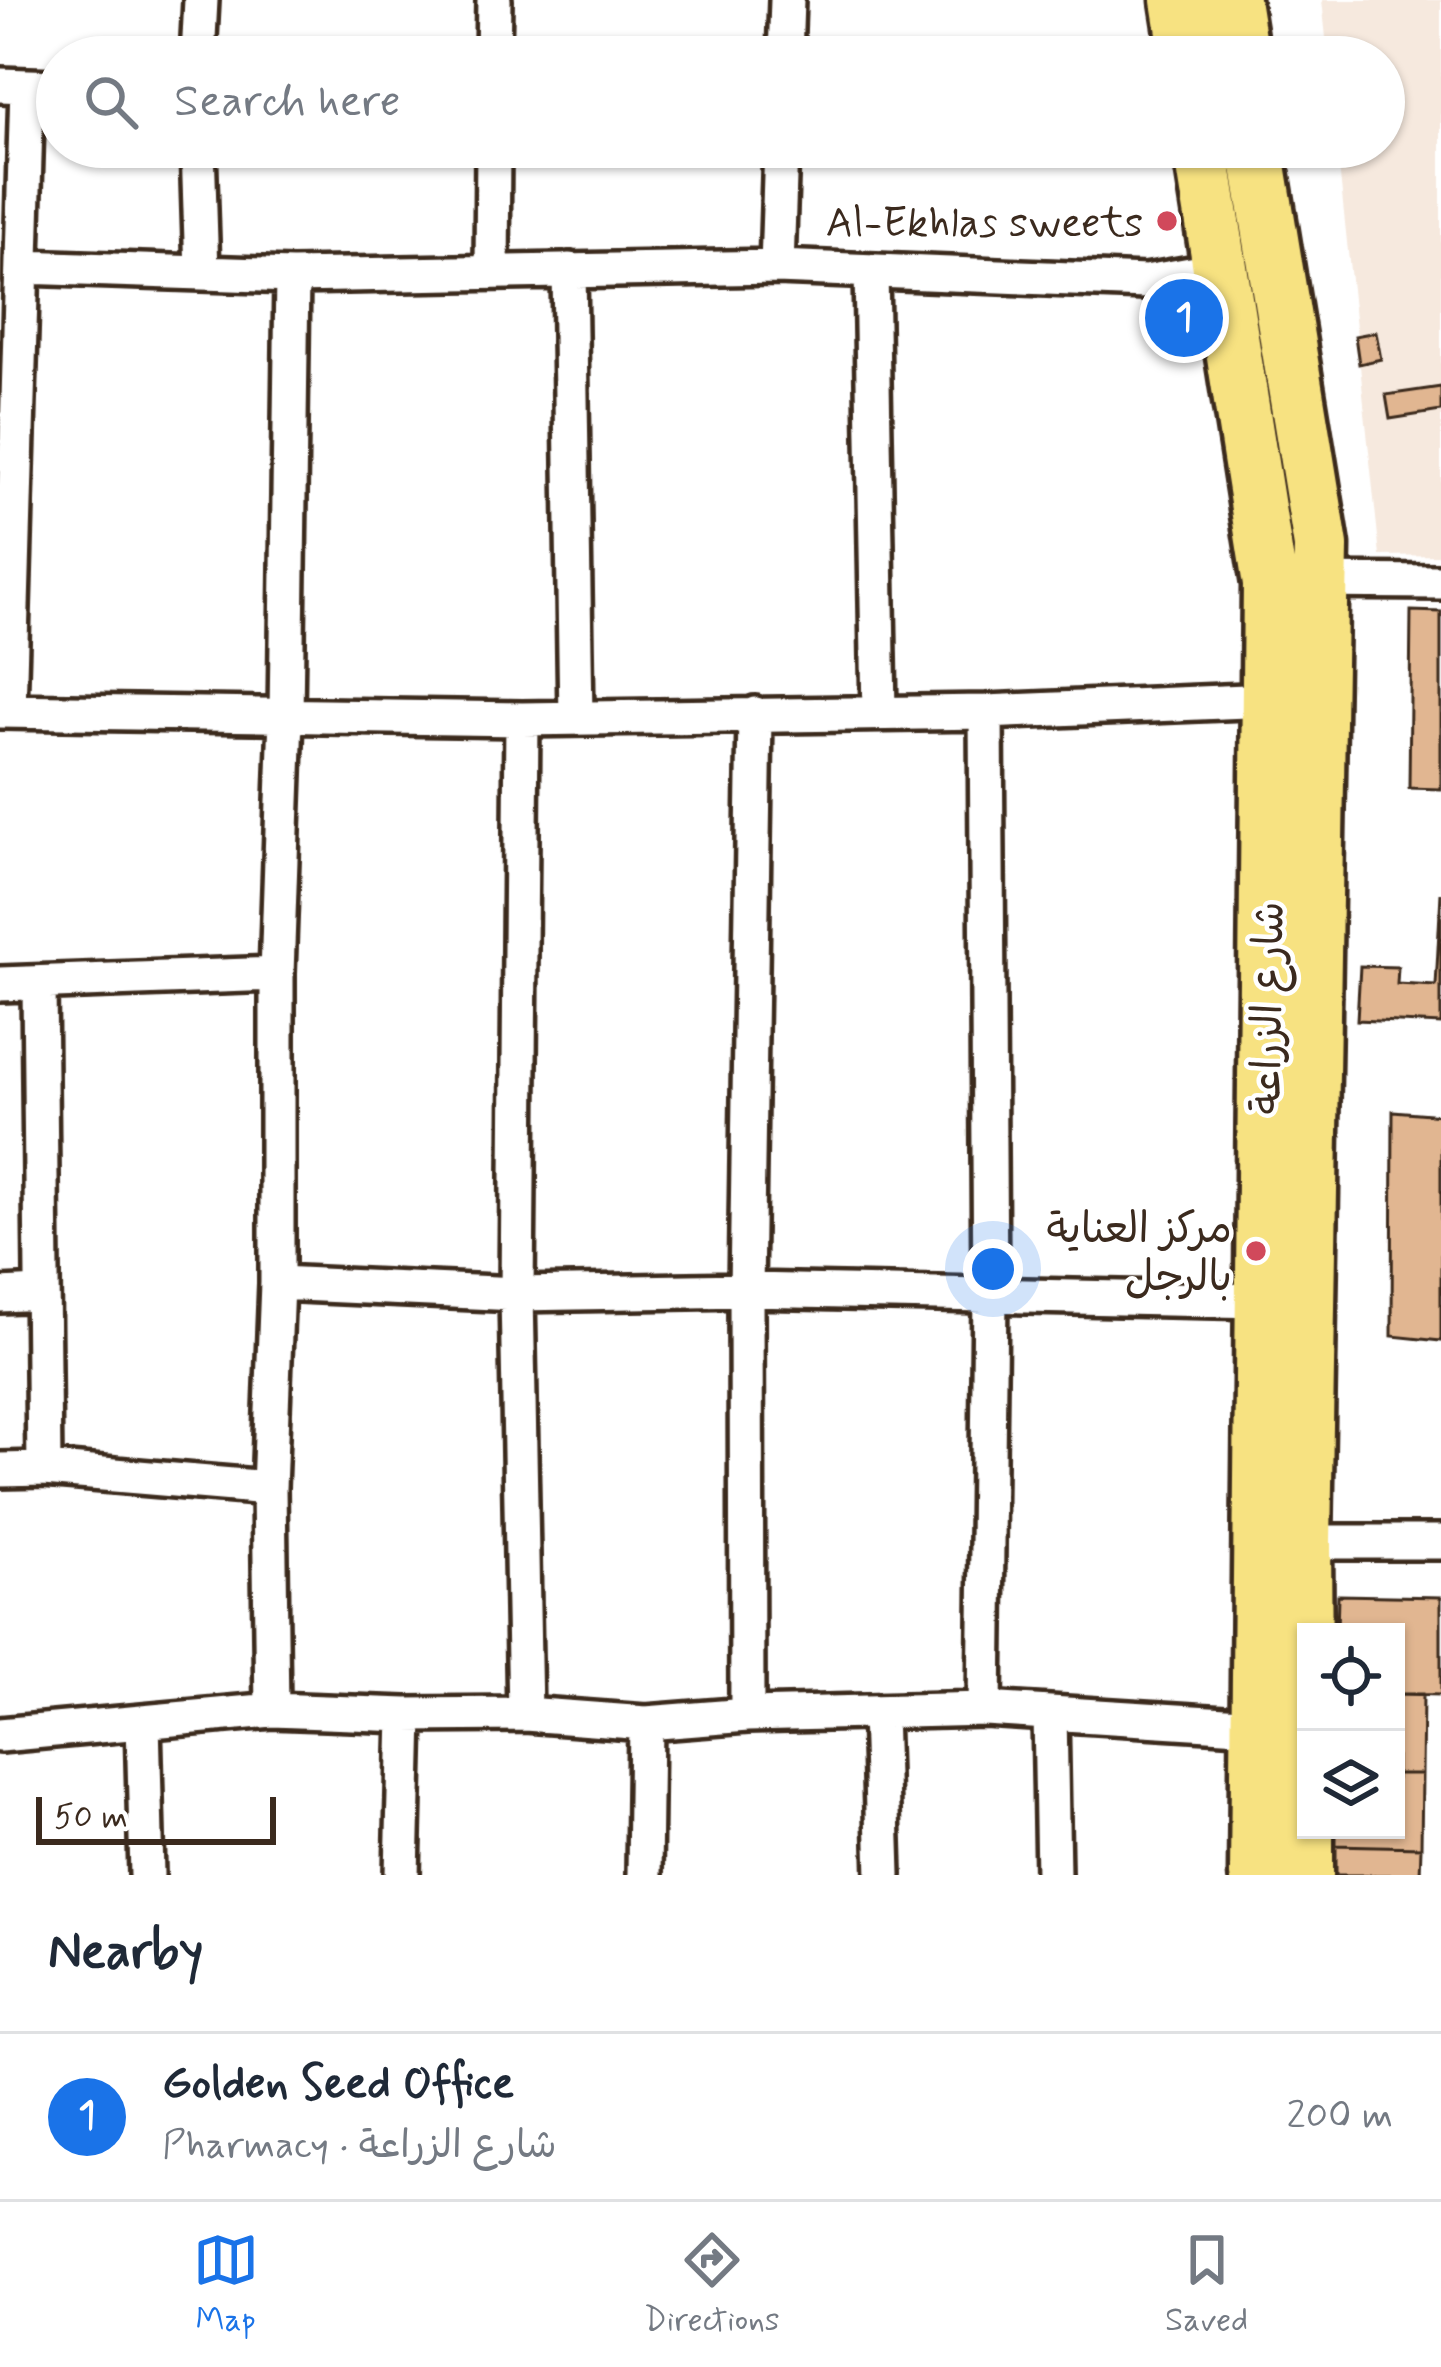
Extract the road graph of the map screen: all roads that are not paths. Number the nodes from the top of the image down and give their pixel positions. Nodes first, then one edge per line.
1 (201, 0) edge
2 (494, 0) edge
3 (787, 0) edge
4 (1179, 0) edge
5 (1232, 0) edge
6 (199, 36) edge
7 (493, 36) edge
8 (785, 36) edge
9 (1185, 36) edge
10 (1238, 36) edge
11 (28, 86) edge
12 (199, 168) edge
13 (493, 168) edge
14 (780, 168) edge
15 (1204, 168) edge
16 (1259, 168) edge
17 (22, 267) junction
18 (777, 267) junction
19 (1220, 269) junction
20 (569, 270) junction
21 (492, 271) junction
22 (871, 271) junction
23 (202, 273) junction
24 (292, 276) junction
25 (1295, 582) junction
26 (1441, 582) edge
27 (1270, 700) junction
28 (5, 711) edge
29 (986, 712) junction
30 (879, 713) junction
31 (755, 714) junction
32 (286, 716) junction
33 (576, 718) junction
34 (522, 719) junction
35 (277, 974) junction
36 (39, 983) junction
37 (0, 984) edge
38 (277, 1283) junction
39 (746, 1290) junction
40 (42, 1293) junction
41 (517, 1294) junction
42 (0, 1295) edge
43 (990, 1296) junction
44 (1262, 1301) junction
45 (44, 1469) junction
46 (0, 1470) edge
47 (269, 1488) junction
48 (1281, 1542) junction
49 (1441, 1542) edge
50 (985, 1709) junction
51 (272, 1710) junction
52 (878, 1712) junction
53 (525, 1714) junction
54 (1050, 1714) junction
55 (406, 1715) junction
56 (747, 1715) junction
57 (143, 1722) junction
58 (646, 1723) junction
59 (1257, 1726) junction
60 (1298, 1731) edge
61 (0, 1735) edge
62 (1306, 1839) edge
63 (147, 1875) edge
64 (402, 1875) edge
65 (644, 1875) edge
66 (884, 1875) edge
67 (1053, 1875) edge
68 (1257, 1875) edge
69 (1306, 1875) edge

1 - 6 street
2 - 7 street
3 - 8 street
4 - 9 main road
5 - 10 main road
11 - 17 street
12 - 23 street
13 - 21 street
14 - 18 street
15 - 19 main road, شارع الزراعة
16 - 25 main road, شارع الزراعة
17 - 23 street
17 - 28 street
18 - 20 street
18 - 22 street
19 - 22 street
19 - 25 main road, شارع الزراعة
20 - 21 street
20 - 33 street
21 - 24 street
22 - 30 street
23 - 24 street
24 - 32 street
25 - 26 street
25 - 27 main road, شارع الزراعة
25 - 48 main road, شارع الزراعة
27 - 29 street
27 - 44 main road, شارع الزراعة
28 - 32 street
29 - 30 street
29 - 43 street
30 - 31 street
31 - 33 street
31 - 39 street
32 - 34 street
32 - 35 street
33 - 34 street
34 - 41 street
35 - 36 street
35 - 38 street
36 - 37 street
36 - 40 street
38 - 41 street
38 - 47 street
39 - 41 street
39 - 43 street
39 - 56 street
40 - 42 street
40 - 45 street
41 - 53 street
43 - 44 street
43 - 50 street
44 - 48 main road, شارع الزراعة
45 - 46 street
45 - 47 street
47 - 51 street
48 - 49 street
48 - 59 main road, شارع الزراعة
48 - 60 main road, شارع الزراعة
50 - 52 street
50 - 54 street
51 - 55 street
51 - 57 street
52 - 56 street
52 - 66 street
53 - 55 street
53 - 58 street
54 - 59 street
54 - 67 street
55 - 64 street
56 - 58 street
57 - 61 street
57 - 63 street
58 - 65 street
59 - 68 main road, شارع الزراعة
62 - 69 main road

